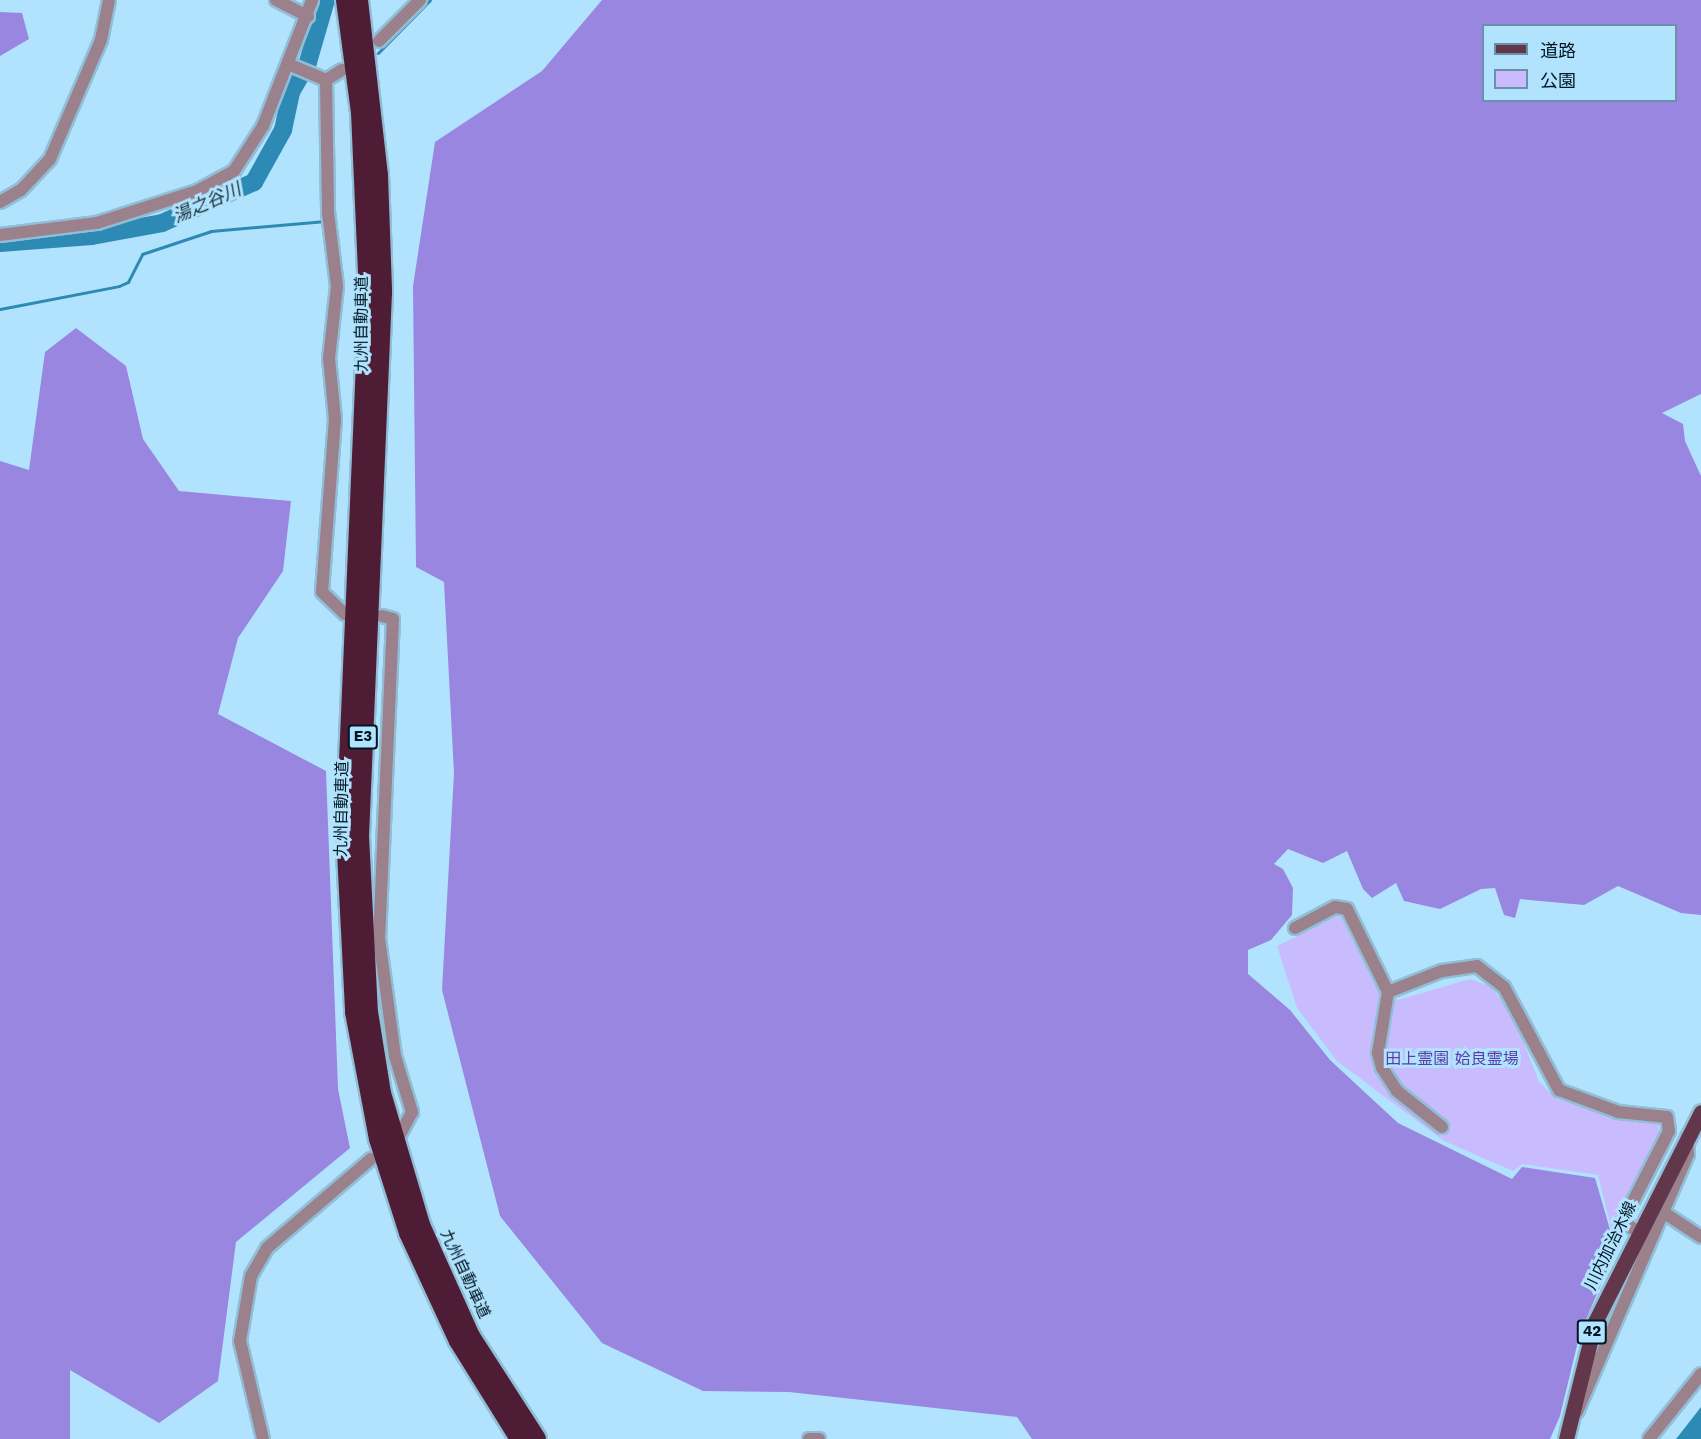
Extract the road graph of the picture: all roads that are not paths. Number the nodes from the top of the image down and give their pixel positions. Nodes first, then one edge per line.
1 (109, 0) edge
2 (276, 0) edge
3 (312, 0) edge
4 (345, 0) edge
5 (359, 0) edge
6 (420, 0) edge
7 (308, 16) junction
8 (380, 41) dead end
9 (290, 65) junction
10 (342, 70) dead end
11 (320, 77) junction
12 (0, 202) edge
13 (0, 235) edge
14 (345, 614) dead end
15 (382, 616) dead end
16 (1294, 928) dead end
17 (1388, 992) junction
18 (1701, 1112) edge
19 (1442, 1127) dead end
20 (400, 1135) dead end
21 (1687, 1136) junction
22 (371, 1159) dead end
23 (1663, 1212) junction
24 (1638, 1232) junction
25 (1701, 1237) edge
26 (1701, 1374) edge
27 (1667, 1409) dead end
28 (1571, 1413) junction
29 (263, 1439) edge
30 (519, 1439) edge
31 (537, 1439) edge
32 (809, 1439) edge
33 (819, 1439) edge
34 (1566, 1439) edge
35 (1642, 1439) edge
36 (1649, 1439) edge

1 - 12 street
2 - 7 street
3 - 7 street
4 - 30 highway, 九州自動車道 / E3
5 - 31 highway, 九州自動車道 / E3
6 - 8 street
7 - 9 street
9 - 11 street
9 - 13 street
10 - 11 street
11 - 14 street
15 - 20 street
16 - 17 street
17 - 19 street
17 - 24 street
18 - 21 main road, 川内加治木線 / 42
21 - 23 street
21 - 24 main road, 川内加治木線 / 42
22 - 29 street
23 - 25 street
23 - 28 street
24 - 28 main road, 川内加治木線 / 42
26 - 36 street
27 - 35 street
28 - 34 main road, 川内加治木線 / 42
32 - 33 street

